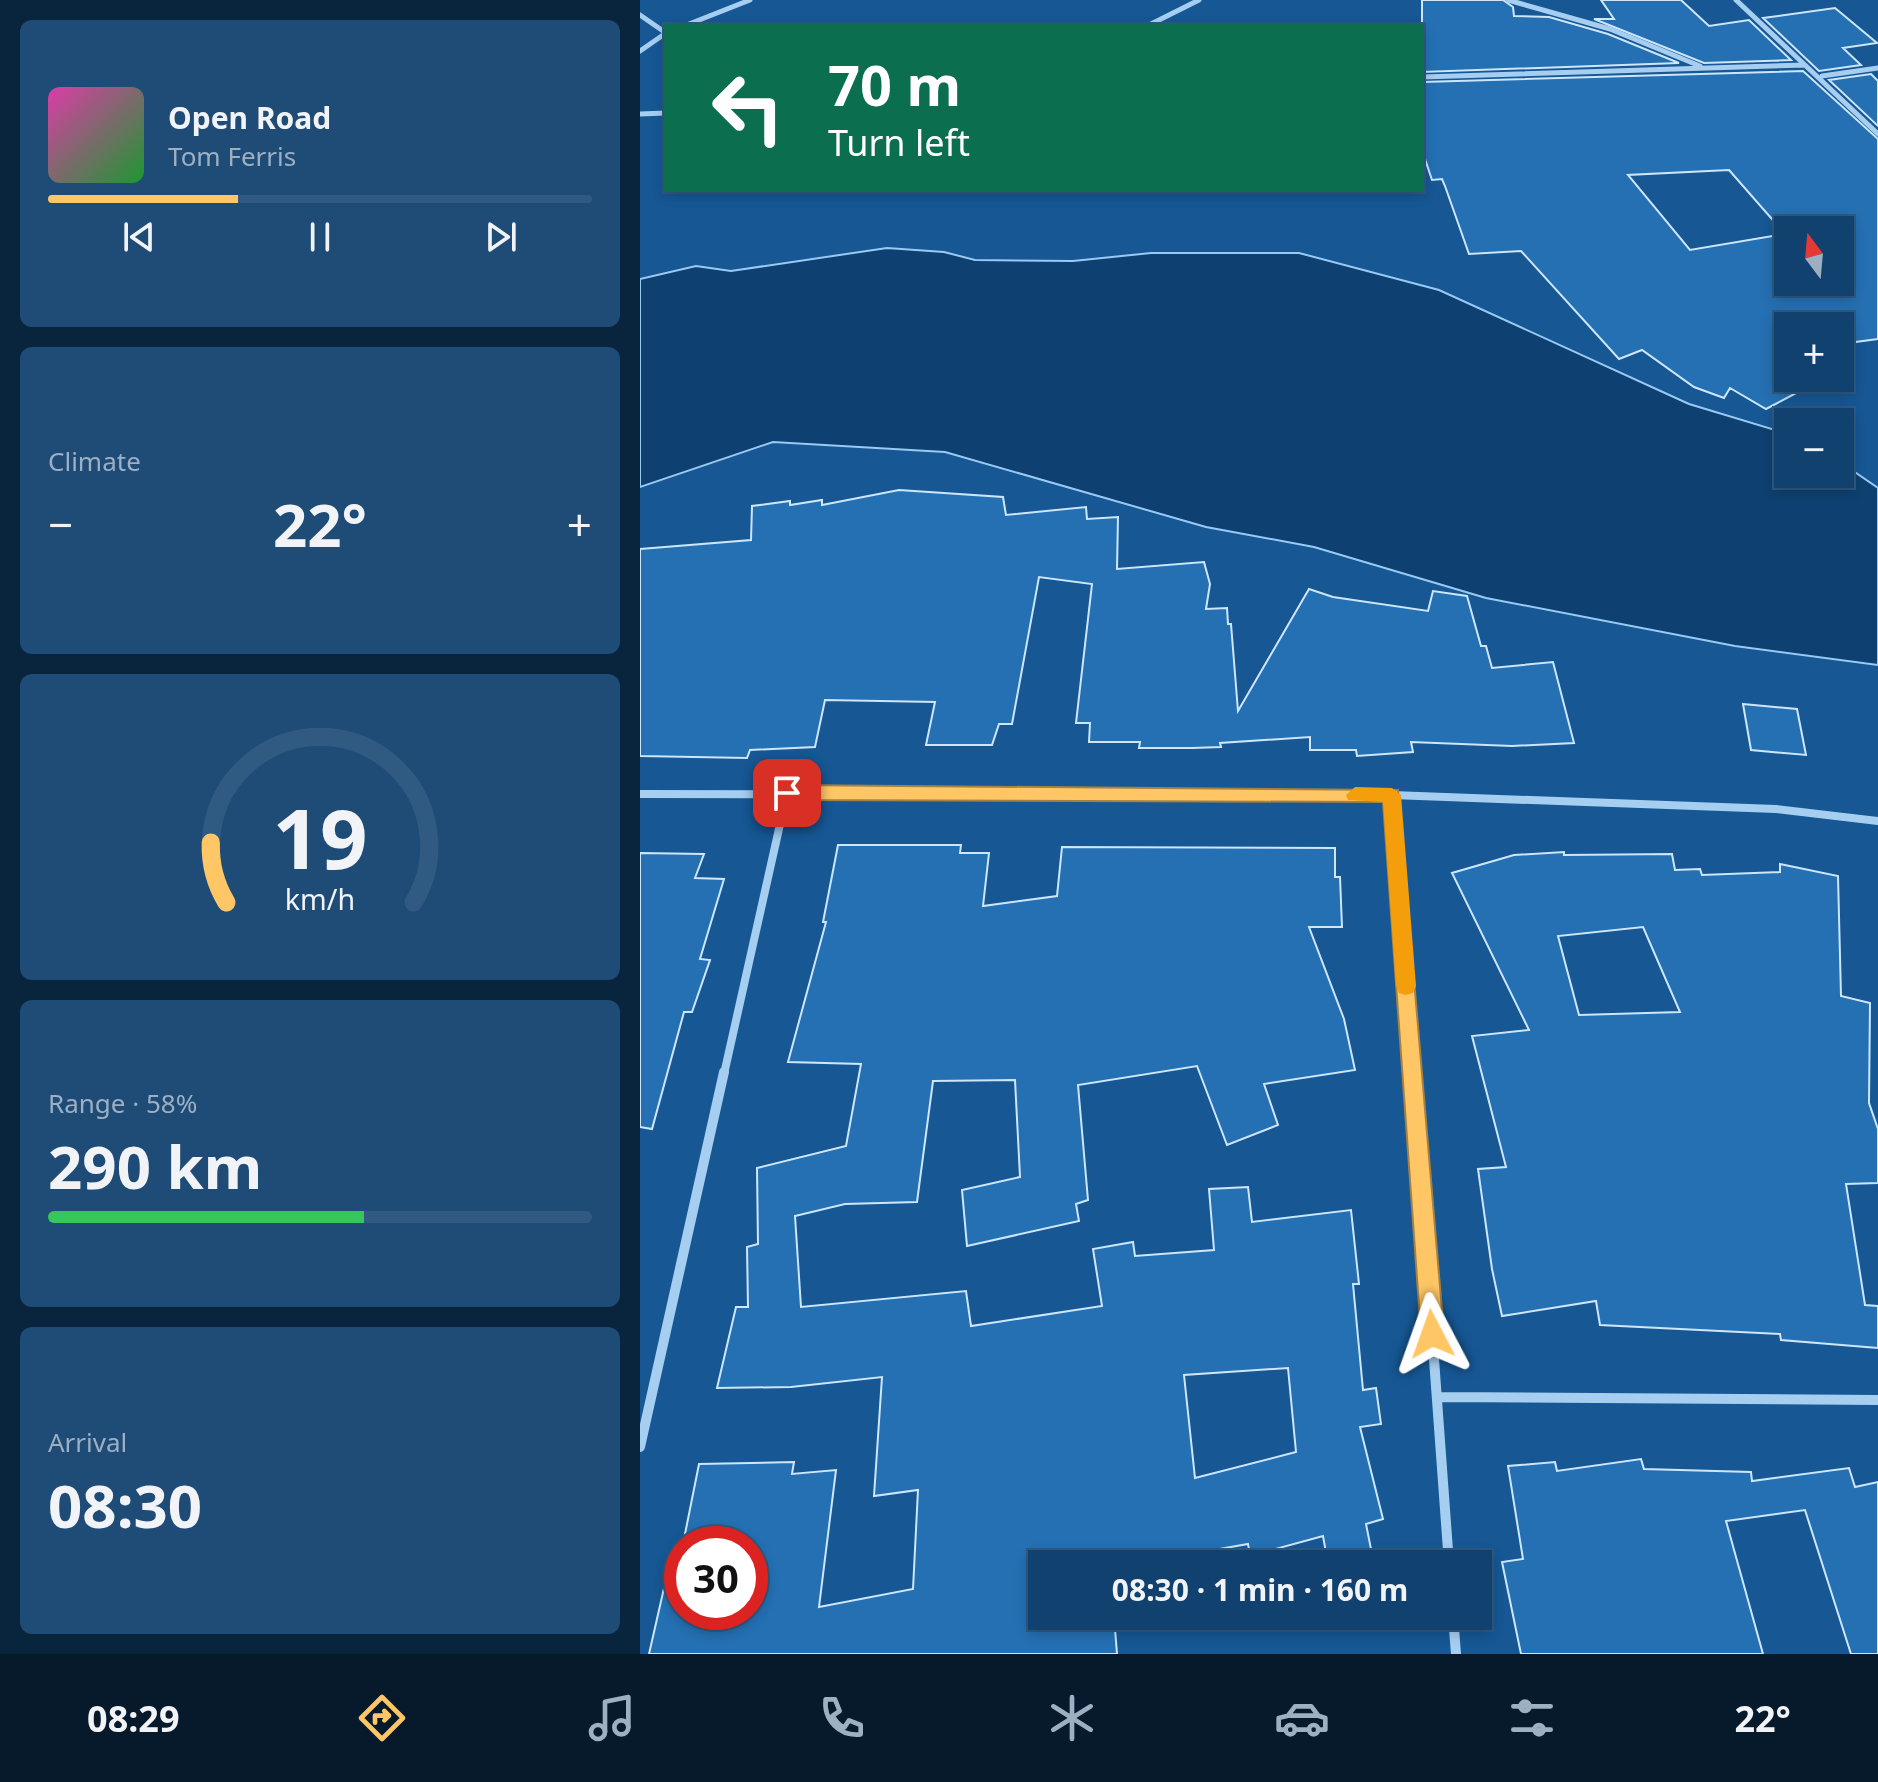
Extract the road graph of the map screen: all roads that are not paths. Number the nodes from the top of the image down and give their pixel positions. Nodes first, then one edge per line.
1 (750, 0) edge
2 (1199, 0) edge
3 (1508, 0) edge
4 (1736, 0) edge
5 (640, 15) edge
6 (689, 24) edge
7 (1151, 24) edge
8 (664, 32) edge
9 (664, 34) edge
10 (640, 51) edge
11 (1804, 65) junction
12 (1705, 68) junction
13 (1878, 68) edge
14 (1822, 76) junction
15 (1424, 77) edge
16 (664, 113) edge
17 (640, 114) edge
18 (1878, 134) edge
19 (787, 793) junction
20 (640, 794) edge
21 (1392, 795) junction
22 (1878, 821) edge
23 (1437, 1397) junction
24 (1878, 1400) edge
25 (640, 1447) edge
26 (1448, 1550) edge
27 (1454, 1630) edge
28 (1456, 1654) edge

1 - 6 street
2 - 7 street
3 - 12 street
4 - 11 street
5 - 8 street
9 - 10 street
11 - 12 street
11 - 14 street
12 - 15 street
13 - 14 street
14 - 18 street
16 - 17 street
19 - 20 street
19 - 21 street
19 - 25 street
21 - 22 street
21 - 23 street
23 - 24 street
23 - 26 street
27 - 28 street

